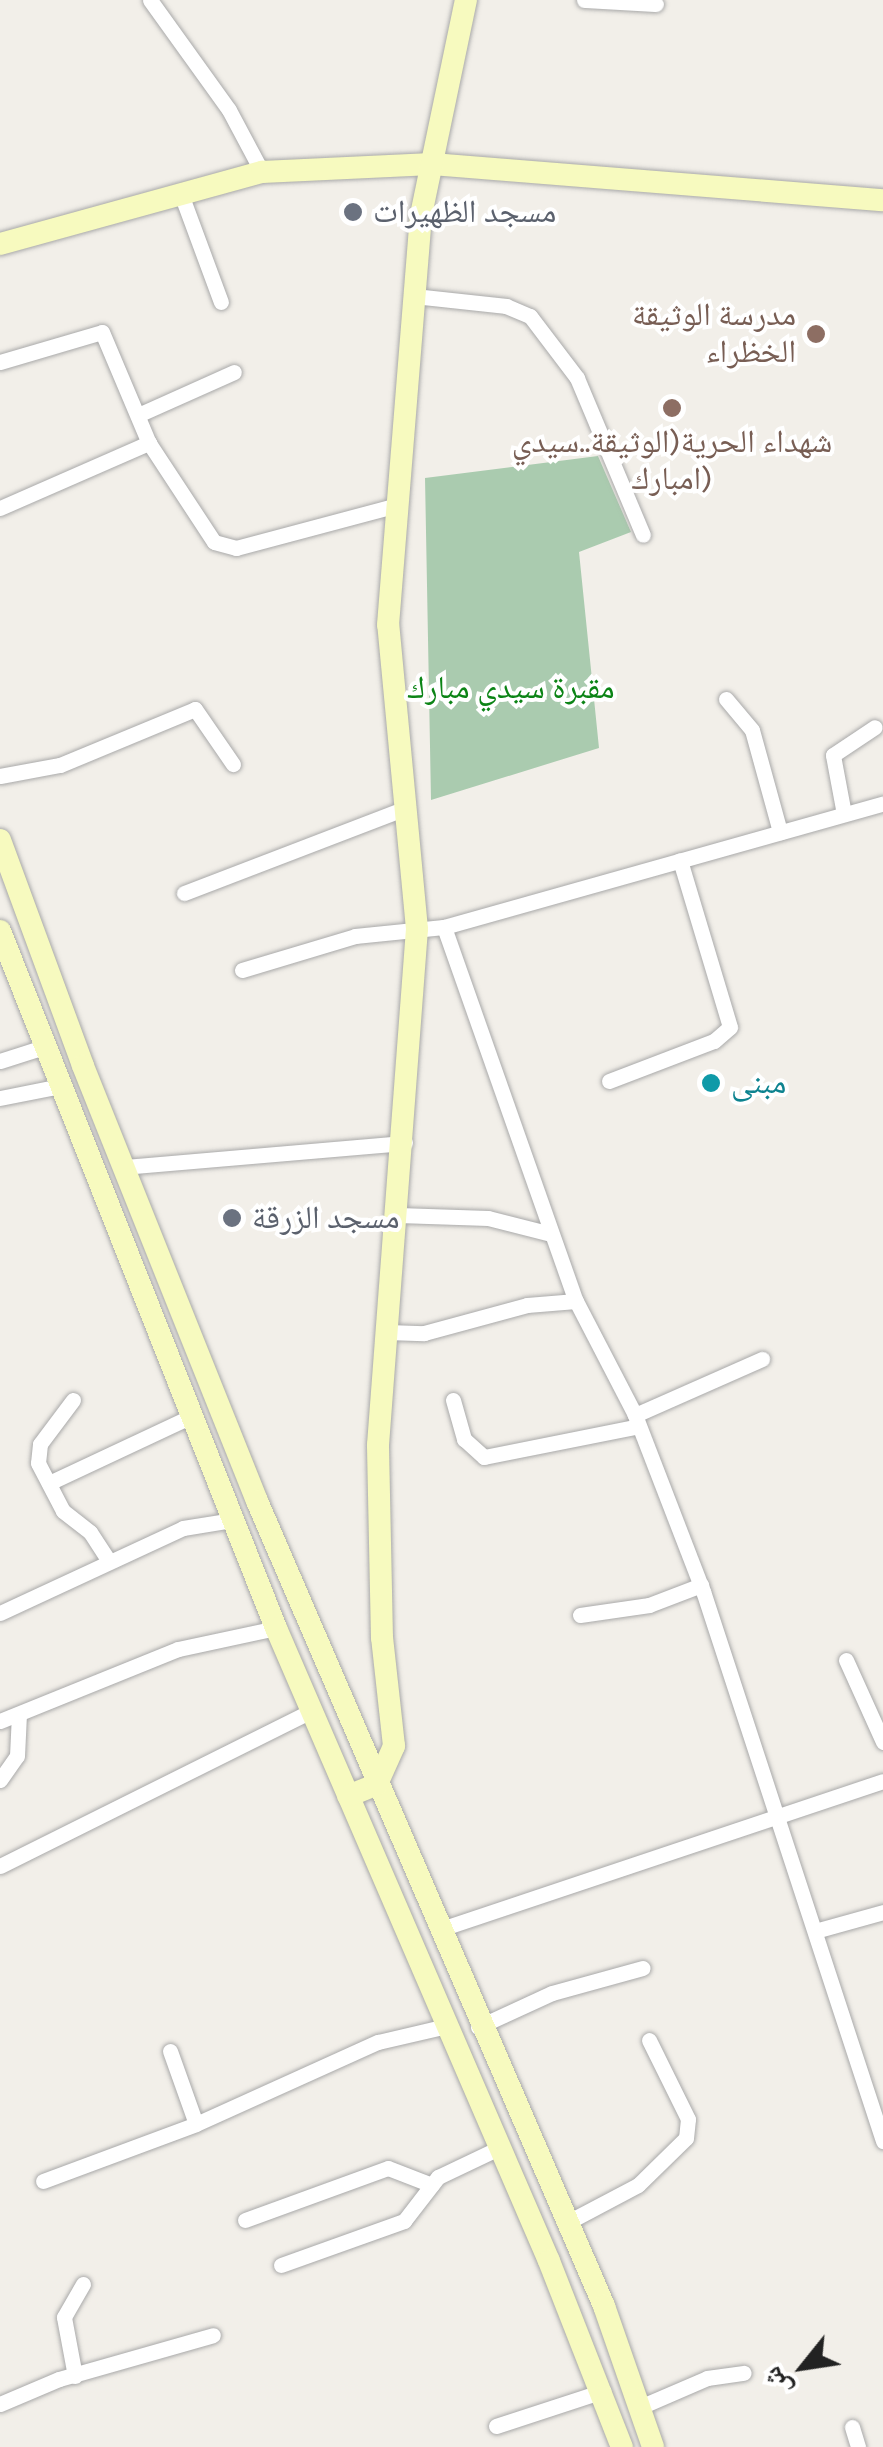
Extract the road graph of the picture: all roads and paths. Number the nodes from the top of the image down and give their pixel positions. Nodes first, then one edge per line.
1 (150, 0) edge
2 (466, 0) edge
3 (584, 0) edge
4 (656, 4) dead end
5 (432, 164) junction
6 (262, 172) junction
7 (181, 194) junction
8 (883, 200) edge
9 (0, 244) edge
10 (414, 296) junction
11 (220, 302) dead end
12 (0, 362) edge
13 (234, 372) dead end
14 (138, 415) junction
15 (149, 443) junction
16 (398, 505) junction
17 (0, 508) edge
18 (643, 535) dead end
19 (726, 699) dead end
20 (875, 726) dead end
21 (233, 764) dead end
22 (0, 776) edge
23 (883, 804) edge
24 (405, 808) junction
25 (844, 814) junction
26 (780, 832) junction
27 (0, 840) edge
28 (680, 860) junction
29 (184, 893) dead end
30 (444, 927) junction
31 (417, 928) junction
32 (0, 931) edge
33 (242, 970) dead end
34 (44, 1047) junction
35 (0, 1062) edge
36 (609, 1081) dead end
37 (60, 1086) junction
38 (0, 1098) edge
39 (404, 1143) junction
40 (124, 1167) junction
41 (398, 1215) junction
42 (551, 1234) junction
43 (576, 1300) junction
44 (387, 1332) junction
45 (762, 1360) dead end
46 (73, 1400) dead end
47 (453, 1400) dead end
48 (190, 1417) junction
49 (637, 1420) junction
50 (49, 1484) junction
51 (234, 1520) junction
52 (108, 1560) junction
53 (701, 1585) junction
54 (0, 1612) edge
55 (580, 1615) dead end
56 (276, 1628) junction
57 (846, 1660) dead end
58 (312, 1711) junction
59 (18, 1714) junction
60 (0, 1721) edge
61 (883, 1742) edge
62 (0, 1780) edge
63 (883, 1781) edge
64 (377, 1784) junction
65 (348, 1796) junction
66 (777, 1816) junction
67 (0, 1866) edge
68 (883, 1912) edge
69 (438, 1930) junction
70 (815, 1931) junction
71 (644, 1968) dead end
72 (447, 2026) junction
73 (478, 2027) junction
74 (649, 2040) dead end
75 (170, 2050) dead end
76 (196, 2124) junction
77 (883, 2141) edge
78 (499, 2148) junction
79 (44, 2181) dead end
80 (432, 2184) junction
81 (245, 2220) dead end
82 (568, 2222) junction
83 (281, 2266) dead end
84 (83, 2284) dead end
85 (212, 2335) dead end
86 (744, 2373) dead end
87 (75, 2376) junction
88 (603, 2392) junction
89 (0, 2404) edge
90 (640, 2406) junction
91 (496, 2426) dead end
92 (852, 2428) dead end
93 (622, 2447) edge
94 (653, 2447) edge
95 (858, 2447) edge

1 - 6 street
2 - 5 main road
3 - 4 street
5 - 6 main road
5 - 8 main road
5 - 10 main road
6 - 7 main road
7 - 9 main road
7 - 11 street
10 - 16 main road
10 - 18 street
12 - 14 street
13 - 14 street
14 - 15 street
15 - 16 street
15 - 17 street
16 - 24 main road
19 - 26 street
20 - 25 street
21 - 22 street
23 - 25 street
24 - 29 street
24 - 31 main road
25 - 26 street
26 - 28 street
27 - 40 main road
28 - 30 street
28 - 36 street
30 - 31 street
30 - 42 street
31 - 33 street
31 - 39 main road
32 - 34 main road
34 - 35 street
34 - 37 main road
37 - 38 street
37 - 48 main road
39 - 40 street
39 - 41 main road
40 - 64 main road
41 - 42 street
41 - 44 main road
42 - 43 street
43 - 44 street
43 - 49 street
44 - 64 main road
45 - 49 street
46 - 50 street
47 - 49 street
48 - 50 street
48 - 51 main road
49 - 53 street
50 - 52 street
51 - 52 street
51 - 56 main road
52 - 54 street
53 - 55 street
53 - 66 street
56 - 58 main road
56 - 59 street
57 - 61 street
58 - 65 main road
58 - 67 street
59 - 60 street
59 - 62 street
63 - 66 street
64 - 65 main road
64 - 69 main road
65 - 72 main road
66 - 69 street
66 - 70 street
68 - 70 street
69 - 73 main road
70 - 77 street
71 - 73 street
72 - 76 street
72 - 78 main road
73 - 82 main road
74 - 82 street
75 - 76 street
76 - 79 street
78 - 80 street
78 - 88 main road
80 - 81 street
80 - 83 street
82 - 90 main road
84 - 87 street
85 - 87 street
86 - 90 street
87 - 89 street
88 - 91 street
88 - 93 main road
90 - 94 main road
92 - 95 street

